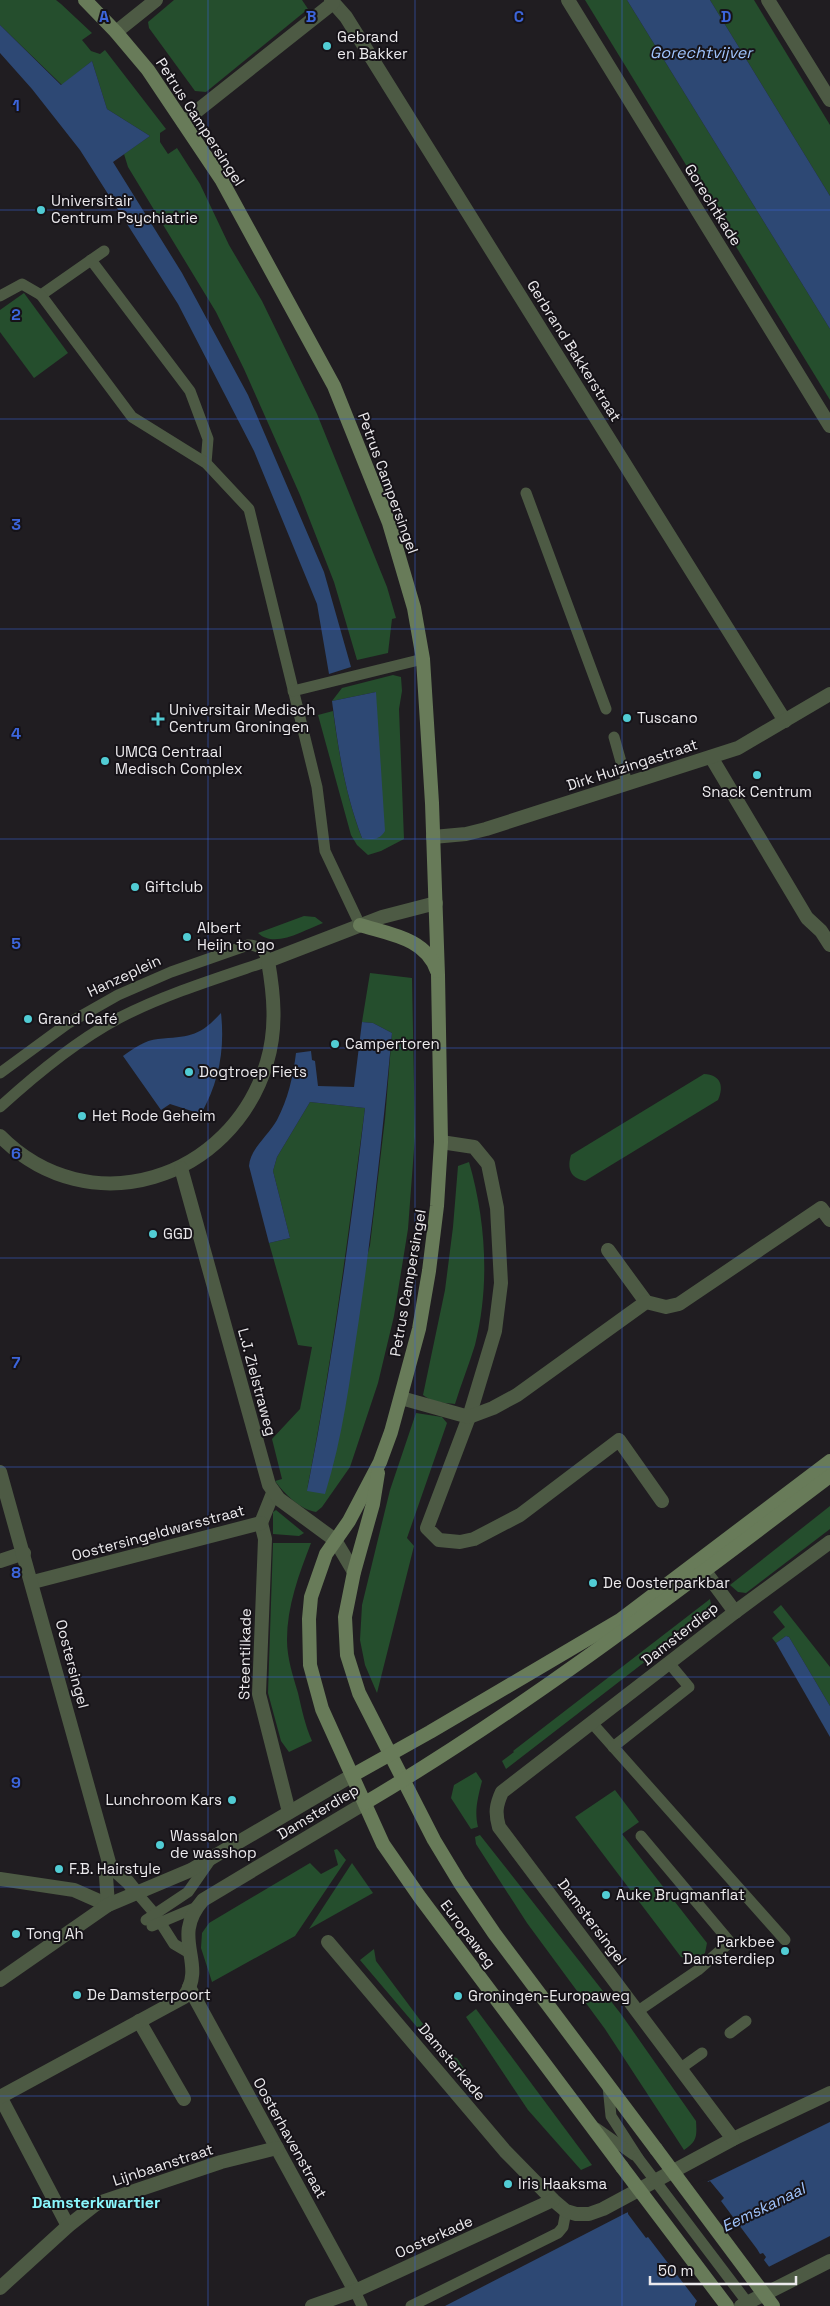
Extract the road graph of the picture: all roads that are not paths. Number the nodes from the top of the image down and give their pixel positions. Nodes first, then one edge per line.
1 (85, 0) edge
2 (156, 0) edge
3 (568, 0) edge
4 (768, 0) edge
5 (332, 2) edge
6 (116, 32) junction
7 (830, 100) edge
8 (183, 122) junction
9 (104, 251) dead end
10 (91, 260) junction
11 (41, 295) junction
12 (0, 296) edge
13 (830, 426) edge
14 (206, 463) junction
15 (526, 493) dead end
16 (423, 659) junction
17 (293, 691) junction
18 (830, 694) edge
19 (606, 709) dead end
20 (785, 721) junction
21 (614, 737) dead end
22 (711, 757) junction
23 (627, 783) junction
24 (433, 837) junction
25 (436, 903) junction
26 (360, 926) junction
27 (830, 945) edge
28 (268, 960) junction
29 (438, 975) junction
30 (0, 1072) edge
31 (0, 1106) edge
32 (0, 1136) edge
33 (441, 1142) junction
34 (181, 1168) junction
35 (830, 1220) edge
36 (608, 1250) dead end
37 (646, 1302) junction
38 (401, 1398) junction
39 (469, 1417) junction
40 (830, 1461) edge
41 (380, 1462) junction
42 (0, 1472) edge
43 (830, 1476) edge
44 (273, 1493) junction
45 (662, 1501) dead end
46 (261, 1523) junction
47 (335, 1540) junction
48 (830, 1542) edge
49 (24, 1553) junction
50 (0, 1561) edge
51 (701, 1566) junction
52 (354, 1572) junction
53 (32, 1582) junction
54 (735, 1612) junction
55 (669, 1663) junction
56 (592, 1723) junction
57 (613, 1747) junction
58 (390, 1754) junction
59 (353, 1775) junction
60 (404, 1780) junction
61 (502, 1792) joint
62 (365, 1803) junction
63 (289, 1812) junction
64 (641, 1836) dead end
65 (212, 1858) junction
66 (110, 1866) junction
67 (0, 1879) edge
68 (136, 1892) junction
69 (108, 1905) junction
70 (196, 1907) junction
71 (153, 1921) junction
72 (785, 1940) dead end
73 (328, 1942) dead end
74 (191, 1954) junction
75 (0, 1980) edge
76 (189, 1987) junction
77 (638, 2010) junction
78 (139, 2021) junction
79 (746, 2021) dead end
80 (730, 2033) dead end
81 (702, 2053) dead end
82 (681, 2068) junction
83 (608, 2086) junction
84 (830, 2093) edge
85 (0, 2098) edge
86 (184, 2098) dead end
87 (593, 2126) junction
88 (733, 2139) junction
89 (277, 2148) junction
90 (638, 2158) junction
91 (554, 2200) junction
92 (566, 2211) junction
93 (68, 2226) junction
94 (830, 2261) edge
95 (0, 2288) edge
96 (355, 2291) junction
97 (312, 2306) edge
98 (362, 2306) edge
99 (412, 2306) edge
100 (727, 2306) edge
101 (741, 2306) edge
102 (750, 2306) edge
103 (773, 2306) edge

1 - 6 main road, Petrus Campersingel
2 - 6 street
3 - 13 street, Gorechtkade
4 - 7 street
5 - 8 street
5 - 20 street, Gerbrand Bakkerstraat
6 - 8 main road, Petrus Campersingel
8 - 16 main road, Petrus Campersingel
9 - 10 lane
10 - 11 lane
10 - 14 lane
11 - 12 lane
11 - 14 lane
14 - 17 lane
15 - 19 lane
16 - 17 lane
16 - 24 main road, Petrus Campersingel
17 - 26 lane
18 - 20 street, Dirk Huizingastraat
20 - 22 street, Dirk Huizingastraat
21 - 23 lane
22 - 23 street, Dirk Huizingastraat
22 - 27 street
23 - 24 street, Dirk Huizingastraat
24 - 25 main road, Petrus Campersingel
25 - 26 street
25 - 29 main road, Petrus Campersingel
26 - 28 street
26 - 29 main road
28 - 30 lane, Hanzeplein
28 - 31 lane
28 - 34 street
29 - 33 main road, Petrus Campersingel
32 - 34 street
33 - 38 main road, Petrus Campersingel
33 - 39 street
34 - 44 street, L.J. Zielstraweg
35 - 37 street
36 - 37 street
37 - 39 street
38 - 39 street
38 - 41 main road, Petrus Campersingel
39 - 45 street
40 - 51 main road, Damsterdiep
41 - 47 main road, Petrus Campersingel
41 - 52 main road, Petrus Campersingel
42 - 49 street, Oostersingel
43 - 51 main road, Damsterdiep
44 - 46 street, Oostersingeldwarsstraat
44 - 47 street
46 - 53 street, Oostersingeldwarsstraat
46 - 63 street, Steentilkade
47 - 52 street
47 - 59 main road, Petrus Campersingel
48 - 54 street, Damsterdiep
49 - 50 street
49 - 53 street, Oostersingel
51 - 54 street, Damsterdiep
51 - 58 main road, Damsterdiep
51 - 60 main road, Damsterdiep
52 - 58 main road, Petrus Campersingel
53 - 66 street, Oostersingel
54 - 55 street, Damsterdiep
55 - 56 street, Damsterdiep
55 - 57 lane
56 - 57 lane
56 - 61 street, Damsterdiep
57 - 72 lane
58 - 59 main road, Damsterdiep
58 - 60 main road, Petrus Campersingel
59 - 62 main road, Europaweg
59 - 63 street, Damsterdiep
60 - 62 main road, Damsterdiep
60 - 83 main road, Europaweg
61 - 77 street, Damstersingel
62 - 70 street, Damsterdiep
62 - 87 main road, Europaweg
63 - 65 street, Damsterdiep
64 - 77 lane
65 - 68 street, Damsterdiep
65 - 71 lane
66 - 68 street
66 - 69 street, Oostersingel
67 - 69 street
68 - 69 street, Damsterdiep
68 - 71 lane
69 - 75 street, Damsterdiep
70 - 71 lane
70 - 74 street
71 - 74 lane
73 - 91 street, Damsterkade
74 - 76 street
76 - 78 street
76 - 89 street, Oosterhavenstraat
77 - 82 street, Damstersingel
78 - 85 street
78 - 86 street
79 - 80 lane
81 - 82 lane
82 - 88 street, Damstersingel
83 - 90 lane, Europaweg
83 - 103 main road, Europaweg, bridge
84 - 88 street
85 - 93 street
87 - 90 lane, Europaweg
87 - 100 main road, Europaweg, bridge
88 - 92 street
89 - 93 street, Lijnbaanstraat
89 - 96 street, Oosterhavenstraat
90 - 102 lane, Europaweg, bridge
91 - 92 street
91 - 96 street, Oosterkade
92 - 99 lane
93 - 95 street, Lijnbaanstraat
94 - 101 street
96 - 97 street, Oosterkade
96 - 98 lane, Oosterhavenstraat

